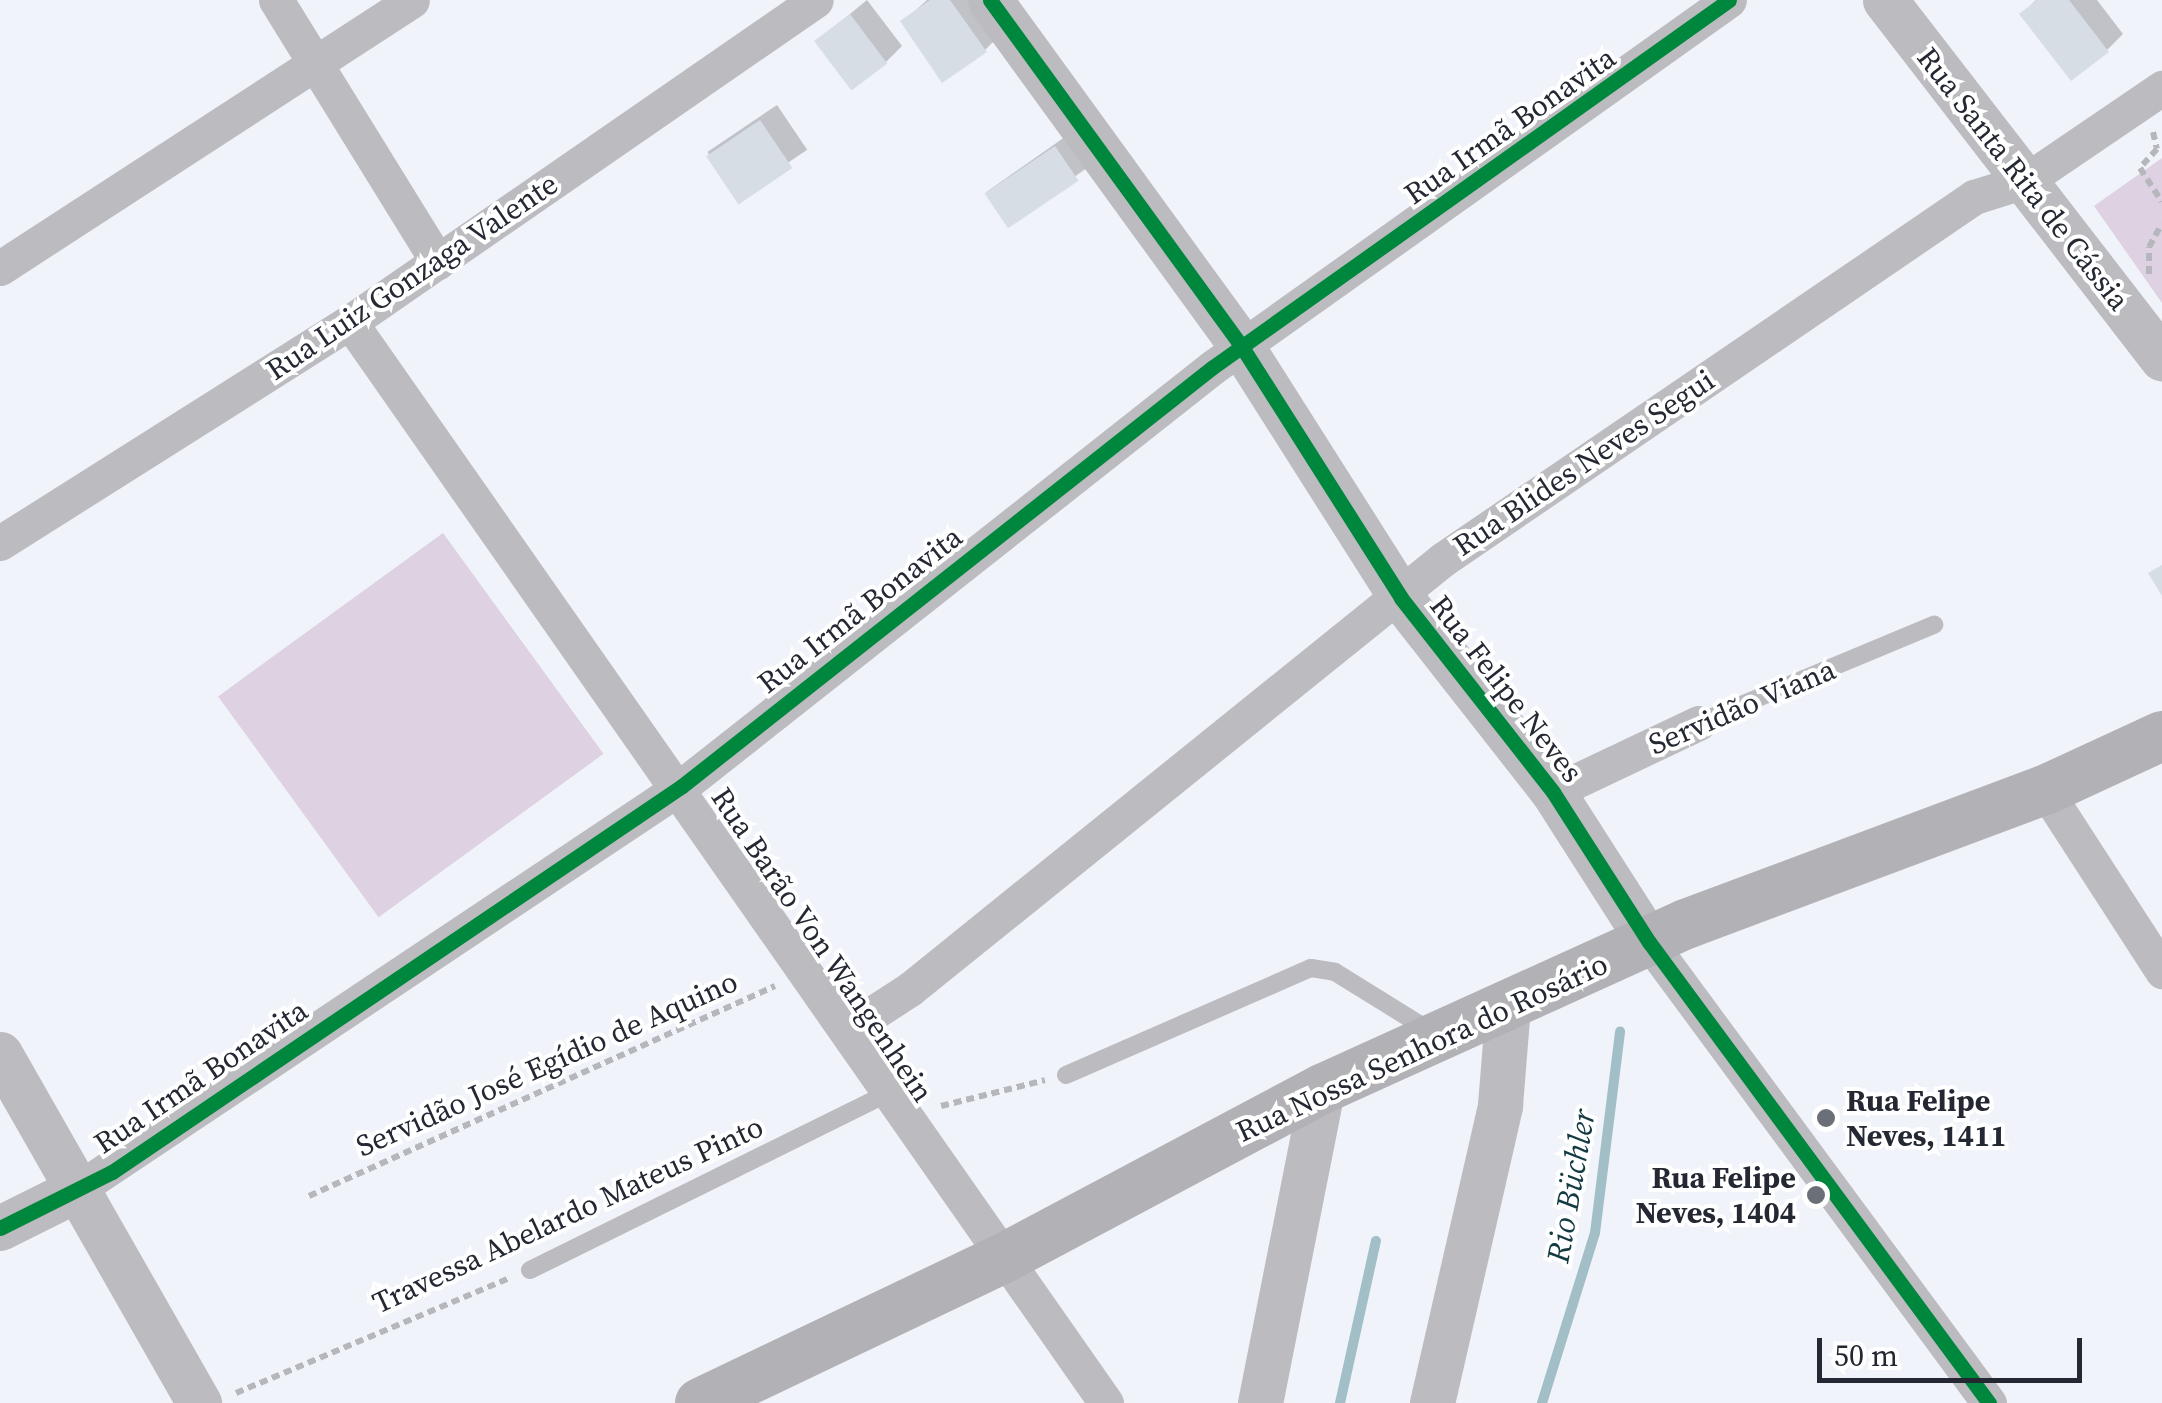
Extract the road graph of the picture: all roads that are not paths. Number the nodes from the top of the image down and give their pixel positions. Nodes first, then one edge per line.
1 (276, 0) edge
2 (412, 0) edge
3 (816, 0) edge
4 (990, 0) edge
5 (1730, 0) edge
6 (1884, 0) edge
7 (316, 60) junction
8 (2156, 103) edge
9 (2025, 181) junction
10 (438, 262) junction
11 (0, 268) edge
12 (350, 322) junction
13 (1242, 346) junction
14 (2162, 358) edge
15 (0, 543) edge
16 (1400, 598) junction
17 (1934, 625) dead end
18 (1698, 723) joint
19 (2162, 736) edge
20 (682, 786) junction
21 (2045, 790) junction
22 (1553, 792) junction
23 (1648, 942) junction
24 (2162, 971) edge
25 (1508, 1006) junction
26 (847, 1030) junction
27 (1438, 1037) junction
28 (0, 1054) edge
29 (1066, 1075) road end
30 (1322, 1089) junction
31 (896, 1104) junction
32 (78, 1189) junction
33 (0, 1228) edge
34 (1004, 1258) junction
35 (530, 1270) road end
36 (215, 1399) edge
37 (700, 1403) edge
38 (1106, 1403) edge
39 (1260, 1403) edge
40 (1432, 1403) edge
41 (1989, 1403) edge

1 - 7 street
2 - 7 street
3 - 10 street, Rua Luiz Gonzaga Valente
4 - 13 street, Rua Felipe Neves
5 - 13 street, Rua Irmã Bonavita
6 - 9 street, Rua Santa Rita de Cássia
7 - 10 street
7 - 11 street
8 - 9 street, Rua Blides Neves Segui
9 - 14 street, Rua Santa Rita de Cássia
9 - 16 street, Rua Blides Neves Segui
10 - 12 street, Rua Luiz Gonzaga Valente
12 - 15 street, Rua Luiz Gonzaga Valente
12 - 20 street, Rua Barão Von Wangenhein
13 - 16 street, Rua Felipe Neves
13 - 20 street, Rua Irmã Bonavita
16 - 22 street, Rua Felipe Neves
16 - 26 street, Rua Blides Neves Segui
17 - 18 lane, Servidão Viana
18 - 22 street, Servidão Viana
19 - 21 main road, Rua Nossa Senhora do Rosário
20 - 26 street, Rua Barão Von Wangenhein
20 - 32 street, Rua Irmã Bonavita
21 - 23 main road, Rua Nossa Senhora do Rosário
21 - 24 street
22 - 23 street, Rua Felipe Neves
23 - 25 main road, Rua Nossa Senhora do Rosário
23 - 41 street, Rua Felipe Neves
25 - 27 main road, Rua Nossa Senhora do Rosário
25 - 40 street
26 - 31 street, Rua Barão Von Wangenhein
27 - 29 lane
27 - 30 main road, Rua Nossa Senhora do Rosário
28 - 32 street
30 - 34 main road, Rua Nossa Senhora do Rosário
30 - 39 street
31 - 34 street, Rua Barão Von Wangenhein
31 - 35 lane, Travessa Abelardo Mateus Pinto
32 - 33 street, Rua Irmã Bonavita
32 - 36 street
34 - 37 main road, Rua Nossa Senhora do Rosário
34 - 38 street, Rua Barão Von Wangenhein

